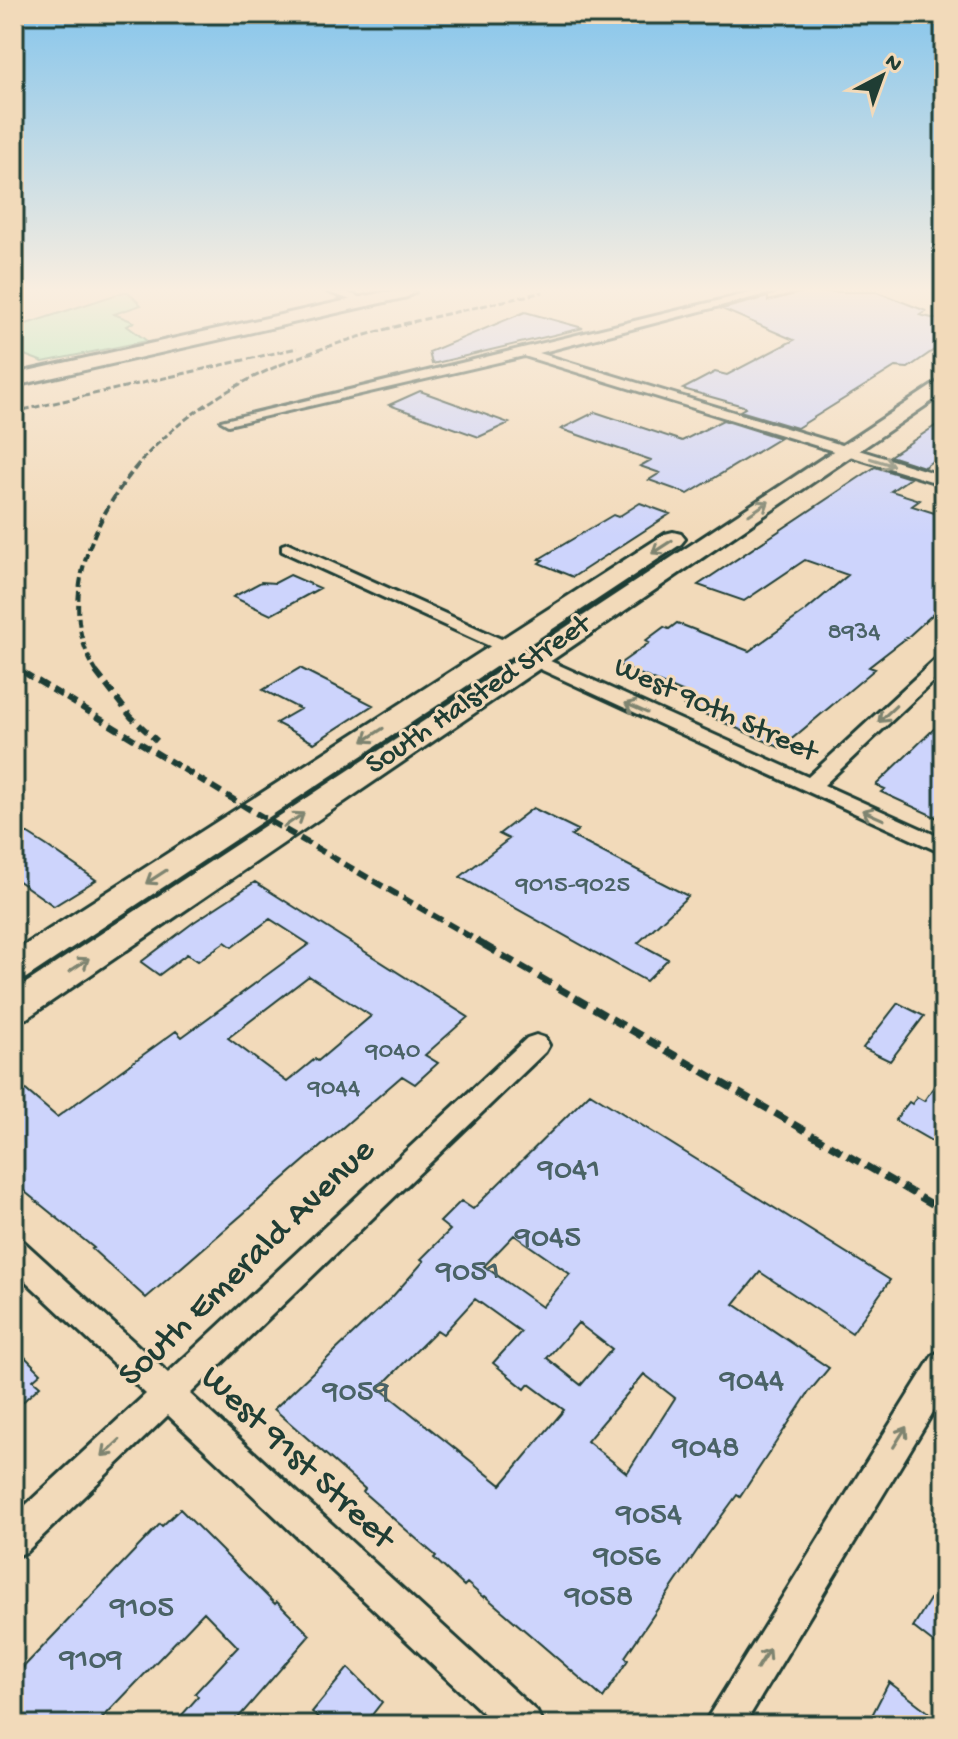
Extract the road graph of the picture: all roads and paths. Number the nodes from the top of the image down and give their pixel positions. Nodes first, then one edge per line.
1 (45, 373) edge
2 (435, 373) edge
3 (594, 373) edge
4 (929, 373) edge
5 (14, 380) edge
6 (944, 384) edge
7 (228, 421) dead end
8 (833, 447) junction
9 (944, 481) edge
10 (288, 548) dead end
11 (504, 649) junction
12 (531, 661) junction
13 (944, 661) edge
14 (810, 787) junction
15 (944, 847) edge
16 (14, 969) edge
17 (14, 1009) edge
18 (536, 1045) dead end
19 (14, 1251) edge
20 (944, 1365) edge
21 (168, 1395) junction
22 (14, 1540) edge
23 (524, 1725) edge
24 (722, 1725) edge

1 - 5 main road
2 - 7 street
3 - 8 street
4 - 8 main road, South Halsted Street
6 - 8 main road, South Halsted Street
8 -> 9 street
8 -> 11 main road, South Halsted Street
12 -> 8 main road, South Halsted Street
10 - 11 street, West 90th Street
11 - 12 street, West 90th Street
11 -> 16 main road, South Halsted Street
14 -> 12 street, West 90th Street
17 -> 12 main road, South Halsted Street
13 -> 14 street
15 -> 14 street, West 90th Street
18 - 21 street, South Emerald Avenue
19 - 21 street, West 91st Street
24 -> 20 street
21 -> 22 street, South Emerald Avenue
21 - 23 street, West 91st Street

